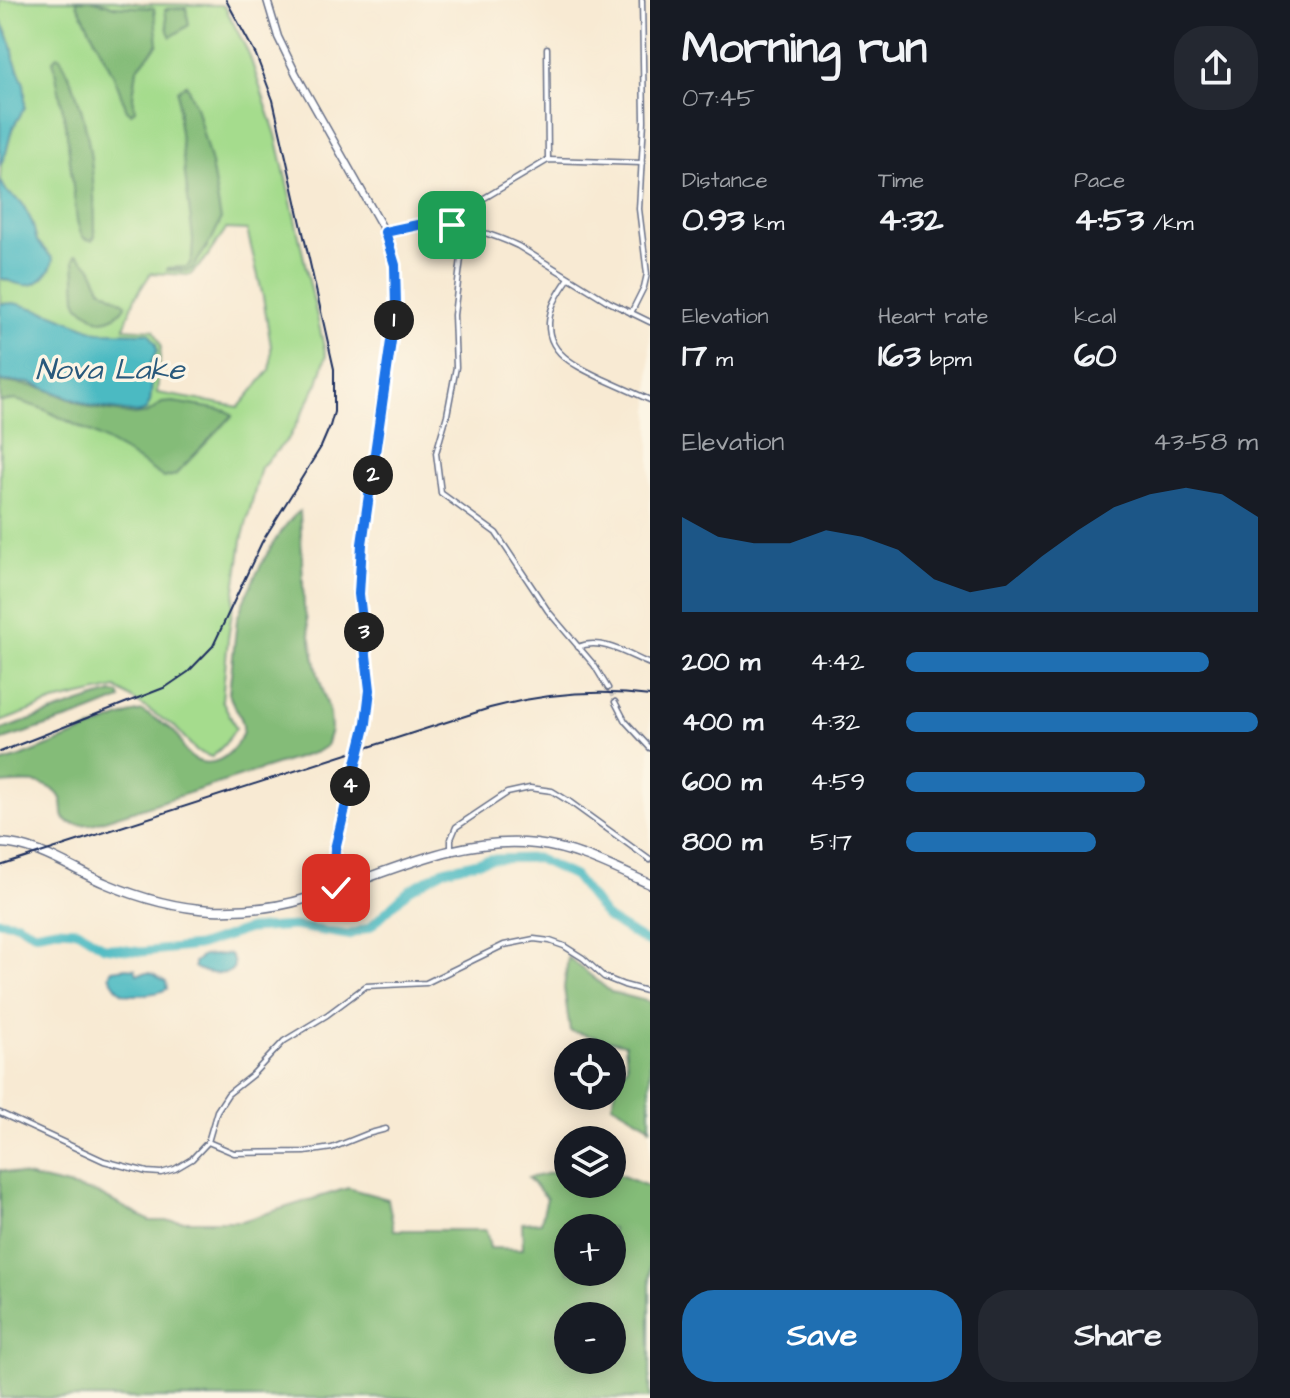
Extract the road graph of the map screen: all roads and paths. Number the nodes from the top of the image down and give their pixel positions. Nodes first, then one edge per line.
1 (267, 0) edge
2 (642, 0) edge
3 (547, 48) dead end
4 (647, 121) edge
5 (548, 160) junction
6 (642, 163) junction
7 (470, 230) junction
8 (385, 232) junction
9 (569, 278) junction
10 (631, 313) junction
11 (650, 322) edge
12 (650, 400) edge
13 (578, 647) junction
14 (650, 664) edge
15 (608, 688) tunnel mouth
16 (615, 702) tunnel mouth
17 (650, 748) edge
18 (0, 843) edge
19 (451, 850) junction
20 (650, 860) edge
21 (650, 884) edge
22 (336, 888) junction
23 (650, 992) edge
24 (0, 1113) edge
25 (386, 1129) dead end
26 (208, 1142) junction

1 - 8 main road
2 - 4 street
3 - 5 street
4 - 6 street
5 - 6 street
5 - 7 street
6 - 10 street
7 - 8 street
7 - 9 street
7 - 13 street
8 - 22 main road
9 - 10 street
9 - 12 street
10 - 11 street
13 - 14 street
13 - 15 street
16 - 17 street
18 - 22 highway
19 - 20 street
19 - 21 highway
19 - 22 highway
23 - 26 street
24 - 26 street
25 - 26 street

